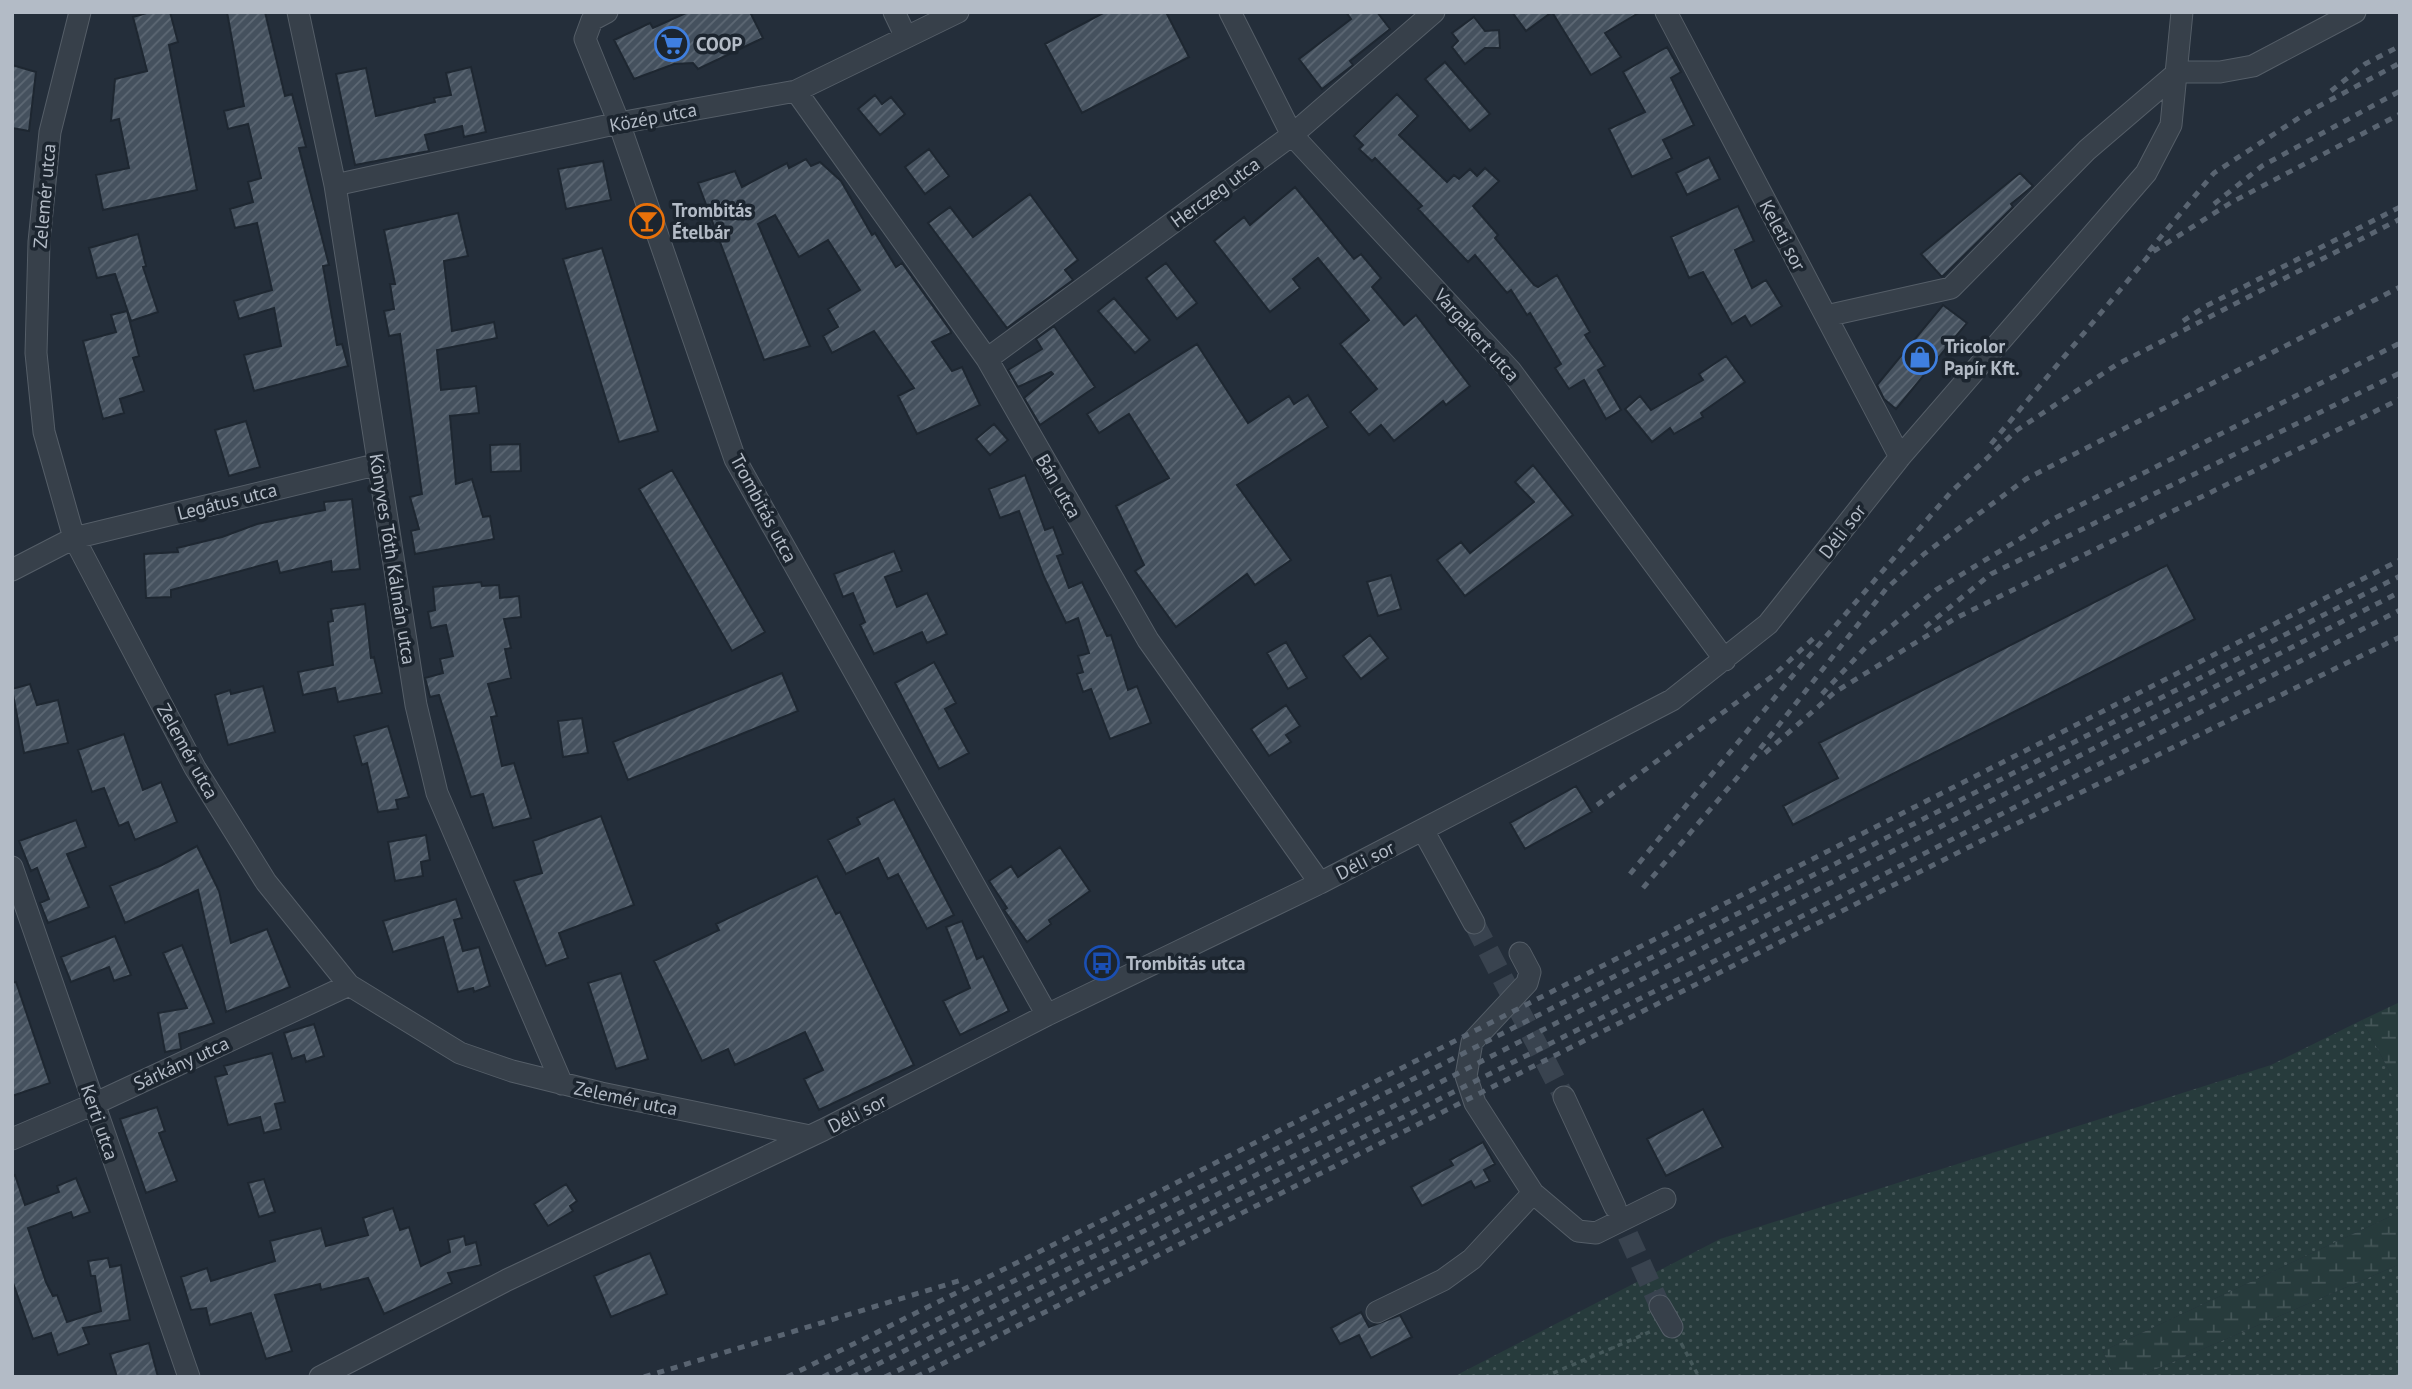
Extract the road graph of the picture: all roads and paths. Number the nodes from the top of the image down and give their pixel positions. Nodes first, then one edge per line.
1 (80, 12) edge
2 (298, 12) edge
3 (607, 12) edge
4 (894, 12) edge
5 (958, 12) edge
6 (1230, 12) edge
7 (1434, 12) edge
8 (1666, 12) edge
9 (2182, 12) edge
10 (2355, 12) edge
11 (906, 37) junction
12 (2178, 72) junction
13 (796, 91) junction
14 (619, 123) junction
15 (1292, 135) junction
16 (335, 185) junction
17 (1826, 316) junction
18 (987, 359) junction
19 (1900, 457) junction
20 (379, 464) junction
21 (75, 538) junction
22 (12, 570) edge
23 (1726, 660) junction
24 (1423, 831) junction
25 (12, 867) edge
26 (1320, 883) junction
27 (1474, 923) tunnel mouth
28 (1520, 953) dead end
29 (349, 985) junction
30 (1047, 1015) junction
31 (562, 1084) junction
32 (1564, 1097) tunnel mouth
33 (94, 1104) junction
34 (810, 1136) junction
35 (12, 1139) edge
36 (1533, 1193) junction
37 (1665, 1199) dead end
38 (1615, 1207) tunnel mouth
39 (1660, 1306) tunnel mouth
40 (1377, 1312) dead end
41 (1672, 1327) junction
42 (189, 1377) edge
43 (320, 1377) edge
44 (1544, 1377) edge
45 (1699, 1377) edge

1 - 21 street, Zelemér utca
2 - 16 street, Könyves Tóth Kálmán utca
3 - 14 street, Trombitás utca
4 - 11 street
5 - 11 street, Közép utca
6 - 15 street, Vargakert utca
7 - 15 street, Herczeg utca
8 - 17 street, Keleti sor
9 - 12 street, Déli sor
10 - 12 street
11 - 13 street, Közép utca
12 - 17 street
12 - 19 street, Déli sor
13 - 14 street, Közép utca
13 - 18 street, Bán utca
14 - 16 street, Közép utca
14 - 30 street, Trombitás utca
15 - 18 street, Herczeg utca
15 - 23 street, Vargakert utca
16 - 20 street, Könyves Tóth Kálmán utca
17 - 19 street, Keleti sor
18 - 26 street, Bán utca
19 - 23 street, Déli sor
20 - 21 street, Legátus utca
20 - 31 street, Könyves Tóth Kálmán utca
21 - 22 street
21 - 29 street, Zelemér utca
23 - 24 street, Déli sor
24 - 26 street, Déli sor
24 - 27 street
25 - 33 street, Kerti utca
26 - 30 street, Déli sor
28 - 36 street
29 - 31 street, Zelemér utca
29 - 33 street, Sárkány utca
30 - 34 street, Déli sor
31 - 34 street, Zelemér utca
32 - 38 street
33 - 35 street, Sárkány utca
33 - 42 street, Kerti utca
34 - 43 street, Déli sor
36 - 37 street
36 - 40 street
39 - 41 street
41 - 44 path
41 - 45 path

